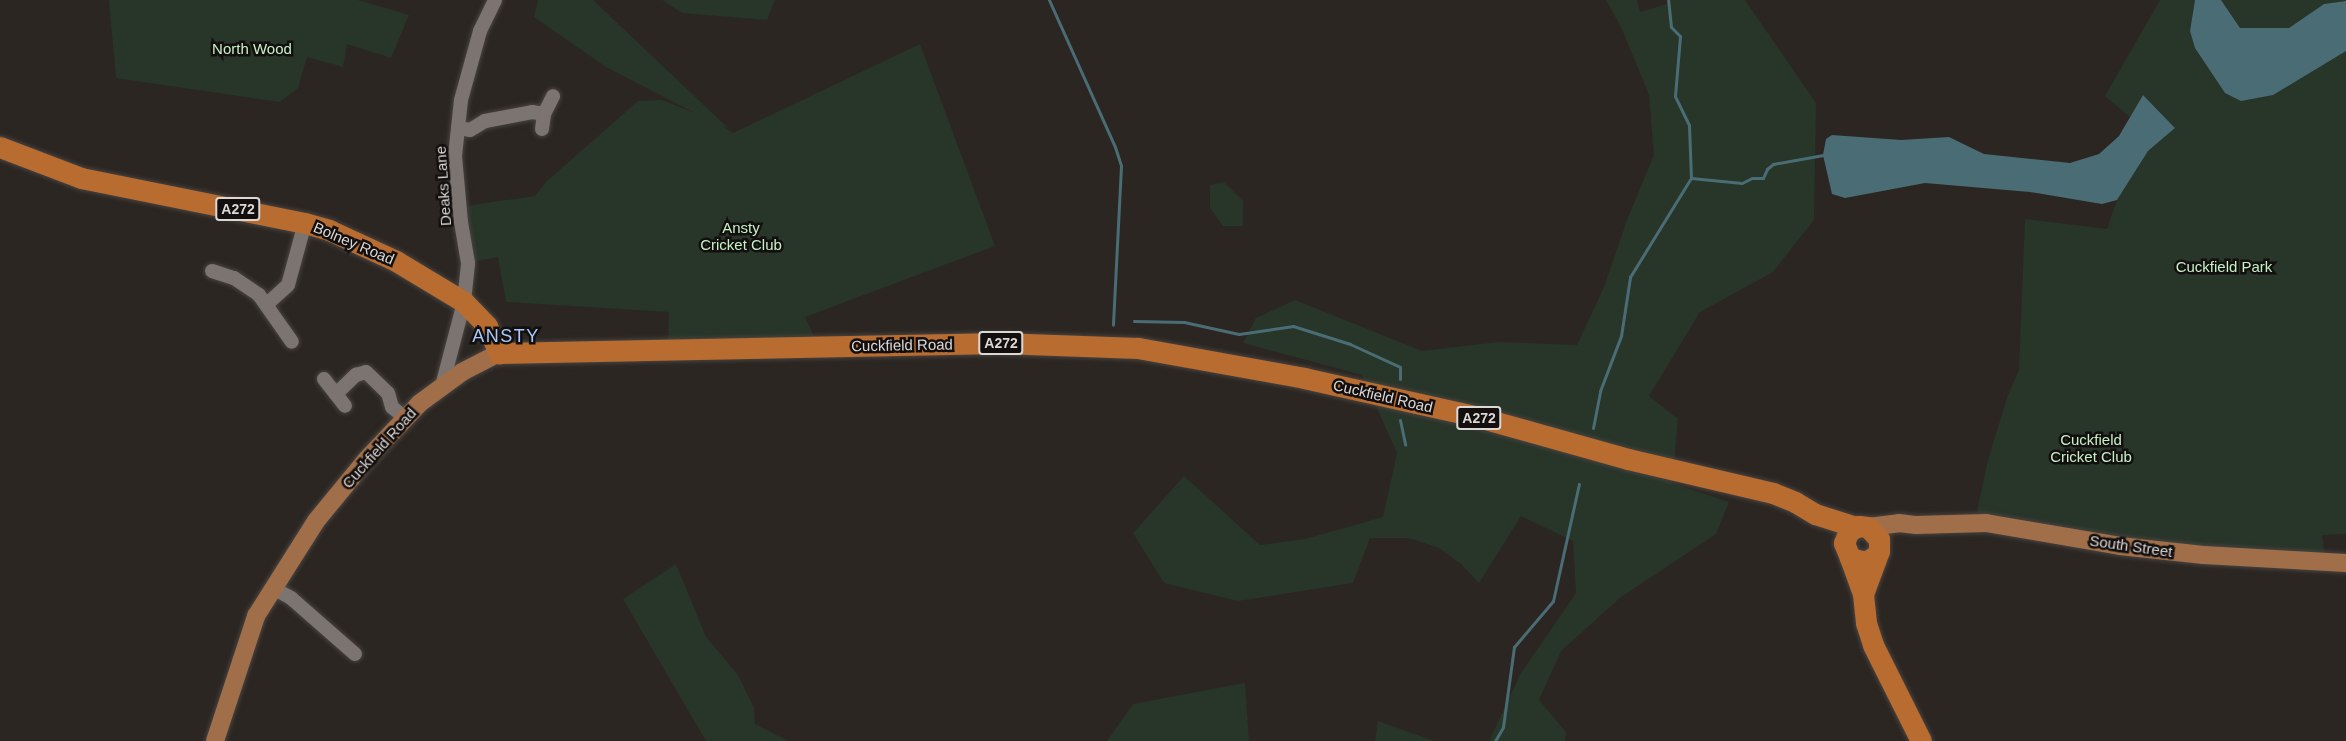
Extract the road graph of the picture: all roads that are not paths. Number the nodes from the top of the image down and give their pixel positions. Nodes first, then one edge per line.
1 (495, 0) edge
2 (553, 96) dead end
3 (544, 114) junction
4 (458, 128) junction
5 (542, 129) dead end
6 (0, 147) edge
7 (305, 222) junction
8 (212, 271) dead end
9 (464, 302) junction
10 (267, 304) junction
11 (292, 342) dead end
12 (499, 353) junction
13 (324, 379) dead end
14 (442, 386) junction
15 (336, 394) junction
16 (345, 405) dead end
17 (404, 417) junction
18 (1815, 514) junction
19 (1916, 525) junction
20 (1862, 527) junction
21 (1878, 551) junction
22 (1847, 553) junction
23 (2346, 563) edge
24 (273, 588) junction
25 (1863, 594) junction
26 (355, 654) dead end
27 (214, 737) edge
28 (1921, 741) edge

1 - 4 street, Deaks Lane
2 - 3 street
3 - 4 street
3 - 5 street
4 - 9 street, Deaks Lane
6 - 7 highway, Bolney Road / A272
7 - 9 highway, Bolney Road / A272
7 - 10 street
8 - 10 street
9 - 12 highway, Bolney Road / A272
9 - 14 street, Deaks Lane
10 - 11 street
12 - 14 main road, Cuckfield Road
12 - 18 highway, Cuckfield Road / A272
13 - 15 street
14 - 17 main road, Cuckfield Road
15 - 16 street
15 - 17 street
17 - 24 main road, Cuckfield Road
18 - 20 highway, Cuckfield Road / A272
18 - 22 highway, Cuckfield Road / A272
19 - 20 main road, South Street
19 - 21 main road, South Street
19 - 23 main road, South Street
20 - 21 highway
20 - 22 highway
21 - 22 highway
21 - 25 highway, A272
22 - 25 highway, A272
24 - 26 street
24 - 27 main road, Cuckfield Road
25 - 28 highway, A272

